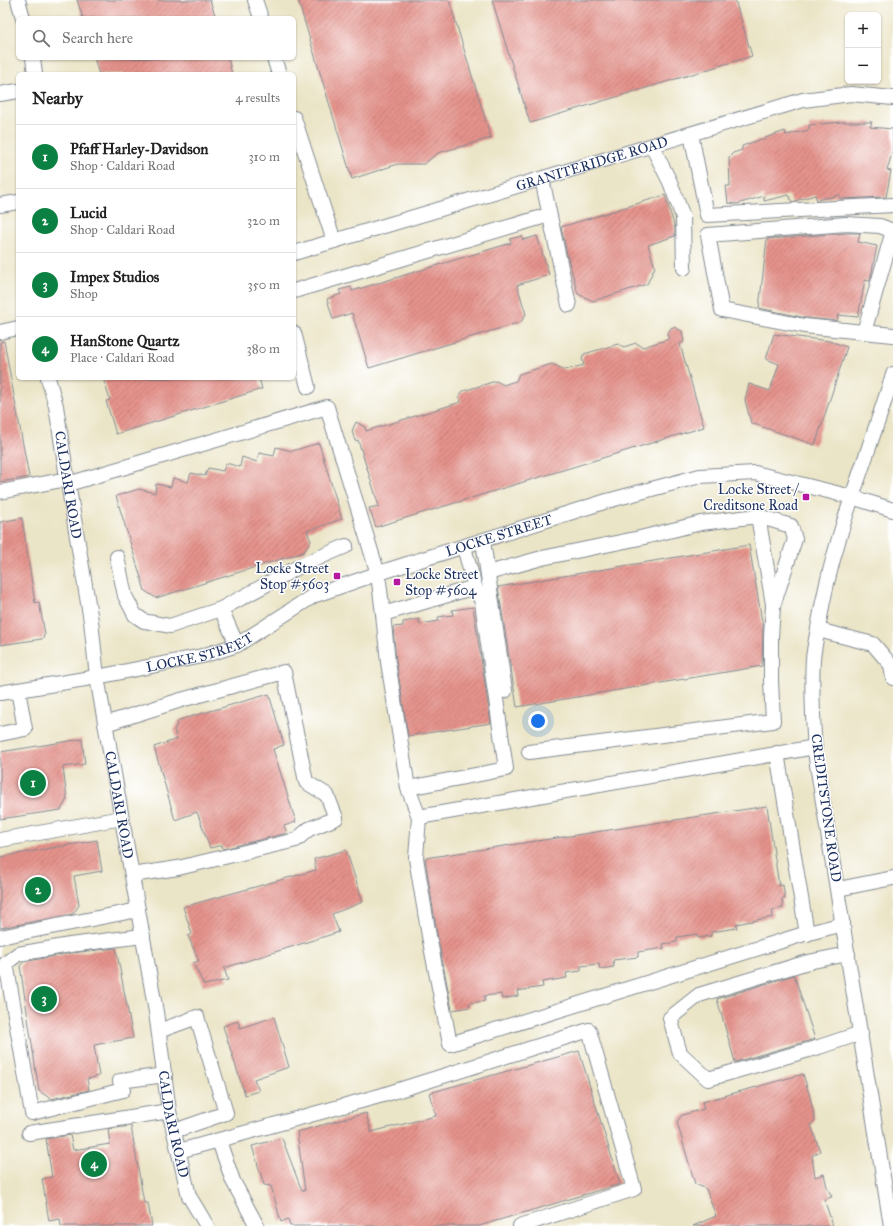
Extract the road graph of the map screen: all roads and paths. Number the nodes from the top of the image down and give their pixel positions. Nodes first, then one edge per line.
1 (18, 0) edge
2 (255, 0) edge
3 (22, 16) edge
4 (260, 16) edge
5 (33, 60) edge
6 (275, 60) edge
7 (35, 72) edge
8 (278, 72) edge
9 (16, 91) edge
10 (0, 94) edge
11 (893, 98) edge
12 (296, 124) edge
13 (691, 134) junction
14 (652, 146) junction
15 (542, 179) junction
16 (16, 202) edge
17 (0, 205) edge
18 (893, 205) edge
19 (549, 215) junction
20 (893, 231) edge
21 (334, 241) junction
22 (296, 252) edge
23 (684, 268) dead end
24 (296, 290) edge
25 (569, 305) dead end
26 (16, 328) edge
27 (0, 332) edge
28 (864, 332) junction
29 (893, 335) edge
30 (296, 340) edge
31 (893, 374) edge
32 (49, 380) edge
33 (308, 387) dead end
34 (68, 481) junction
35 (0, 492) edge
36 (852, 498) junction
37 (893, 510) edge
38 (758, 516) junction
39 (483, 540) junction
40 (346, 546) dead end
41 (464, 546) junction
42 (118, 557) dead end
43 (488, 573) junction
44 (378, 574) junction
45 (475, 587) junction
46 (773, 606) junction
47 (221, 609) junction
48 (382, 614) junction
49 (818, 630) junction
50 (237, 645) junction
51 (97, 677) junction
52 (893, 678) edge
53 (18, 690) junction
54 (505, 691) dead end
55 (0, 693) edge
56 (105, 724) junction
57 (0, 734) edge
58 (815, 747) junction
59 (529, 752) dead end
60 (778, 753) junction
61 (408, 788) junction
62 (419, 817) junction
63 (122, 818) junction
64 (0, 840) edge
65 (132, 875) junction
66 (893, 878) edge
67 (838, 889) junction
68 (138, 910) junction
69 (843, 924) junction
70 (806, 934) junction
71 (143, 936) junction
72 (0, 937) edge
73 (848, 954) junction
74 (159, 1031) junction
75 (861, 1033) junction
76 (165, 1075) junction
77 (170, 1111) junction
78 (174, 1131) junction
79 (29, 1133) dead end
80 (219, 1141) junction
81 (180, 1151) junction
82 (887, 1164) edge
83 (207, 1226) edge
84 (257, 1226) edge
85 (520, 1226) edge
86 (891, 1226) edge

1 - 3 street
2 - 4 street
5 - 7 street
6 - 8 street
9 - 10 street
11 - 13 street, GRANITERIDGE ROAD
12 - 21 street
13 - 14 street, GRANITERIDGE ROAD
13 - 18 street
14 - 15 street, GRANITERIDGE ROAD
14 - 23 street
15 - 19 street
15 - 21 street, GRANITERIDGE ROAD
16 - 17 street
19 - 24 street
19 - 25 street
20 - 28 street
20 - 28 street
21 - 22 street, GRANITERIDGE ROAD
26 - 27 street
28 - 29 street
30 - 33 street
31 - 36 street, CREDITSTONE ROAD
32 - 34 street, CALDARI ROAD
34 - 35 street
34 - 44 street
34 - 51 street, CALDARI ROAD
36 - 37 street, LOCKE STREET
36 - 39 street, LOCKE STREET
36 - 49 street, CREDITSTONE ROAD
38 - 43 street
38 - 46 street
38 - 46 street
39 - 41 street, LOCKE STREET
39 - 43 street
40 - 47 street
41 - 44 street, LOCKE STREET
41 - 45 street
42 - 47 street
43 - 54 street
44 - 48 street
44 - 50 street, LOCKE STREET
45 - 48 street
45 - 61 street
46 - 59 street
47 - 50 street
48 - 61 street
49 - 52 street
49 - 58 street, CREDITSTONE ROAD
50 - 51 street, LOCKE STREET
51 - 53 street, LOCKE STREET
51 - 56 street, CALDARI ROAD
53 - 55 street, LOCKE STREET
53 - 57 street
56 - 63 street, CALDARI ROAD
56 - 65 street
58 - 60 street
58 - 67 street, CREDITSTONE ROAD
60 - 62 street
60 - 70 street
61 - 62 street
62 - 70 street
63 - 64 street
63 - 65 street, CALDARI ROAD
65 - 68 street, CALDARI ROAD
66 - 67 street
67 - 69 street, CREDITSTONE ROAD
68 - 71 street, CALDARI ROAD
68 - 72 street
69 - 70 street
69 - 73 street, CREDITSTONE ROAD
71 - 74 street, CALDARI ROAD
71 - 76 street
73 - 75 street, CREDITSTONE ROAD
73 - 75 street
74 - 76 street, CALDARI ROAD
74 - 78 street
75 - 82 street, CREDITSTONE ROAD
76 - 77 street, CALDARI ROAD
77 - 78 street, CALDARI ROAD
77 - 79 street
78 - 81 street, CALDARI ROAD
80 - 81 street
80 - 84 street
80 - 85 street
81 - 83 street, CALDARI ROAD
82 - 86 street, CREDITSTONE ROAD

